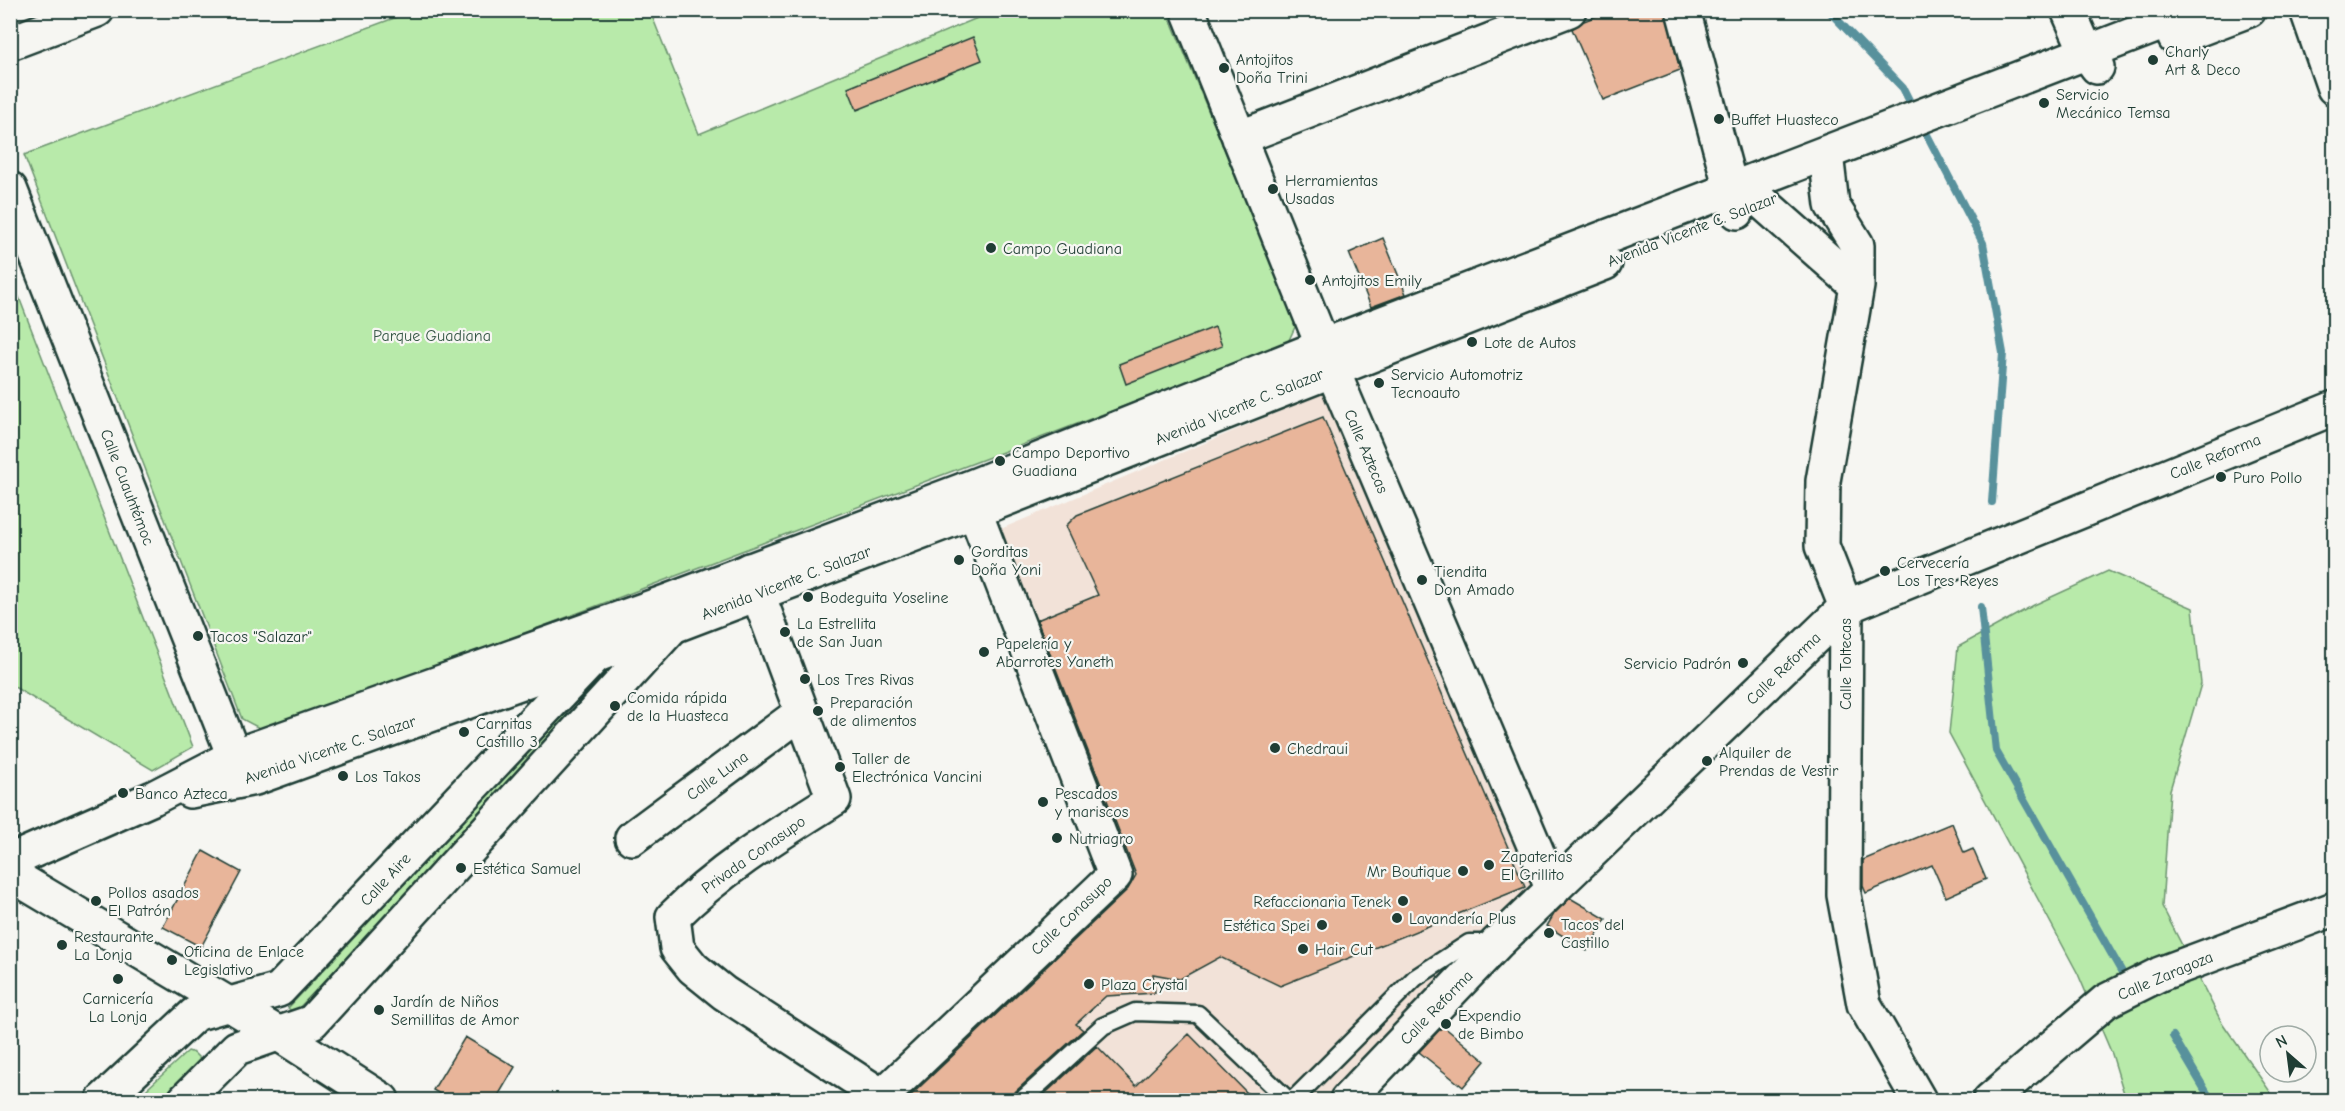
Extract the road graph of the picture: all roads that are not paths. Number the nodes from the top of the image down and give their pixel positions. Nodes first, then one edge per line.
1 (97, 10) edge
2 (1188, 10) edge
3 (1569, 10) edge
4 (1683, 10) edge
5 (2068, 10) edge
6 (2197, 10) edge
7 (2249, 10) edge
8 (2307, 10) edge
9 (10, 43) edge
10 (2092, 60) junction
11 (2334, 88) edge
12 (1239, 138) junction
13 (1826, 165) junction
14 (10, 189) edge
15 (1744, 202) junction
16 (1857, 286) junction
17 (1328, 358) junction
18 (2334, 408) edge
19 (970, 500) junction
20 (753, 582) junction
21 (1846, 607) junction
22 (657, 614) junction
23 (597, 655) junction
24 (802, 712) junction
25 (244, 767) junction
26 (632, 838) dead end
27 (10, 861) edge
28 (10, 874) edge
29 (1553, 890) junction
30 (2334, 909) edge
31 (1497, 943) junction
32 (228, 1005) junction
33 (279, 1034) junction
34 (880, 1098) edge
35 (103, 1101) edge
36 (185, 1101) edge
37 (382, 1101) edge
38 (1022, 1101) edge
39 (1291, 1101) edge
40 (1347, 1101) edge
41 (1919, 1101) edge
42 (1990, 1101) edge

1 - 9 street
2 - 12 street, Calle Aztecas
3 - 12 street
4 - 15 street
5 - 10 street
6 - 10 street, Avenida Vicente C. Salazar
7 - 10 street, Avenida Vicente C. Salazar
8 - 11 street
10 - 13 street, Avenida Vicente C. Salazar
12 - 17 street, Calle Aztecas
13 - 15 street, Avenida Vicente C. Salazar
13 - 16 street, Calle Toltecas
14 - 25 street, Calle Cuauhtémoc
15 - 16 street
15 - 17 street, Avenida Vicente C. Salazar
16 - 21 street, Calle Toltecas
17 - 19 street, Avenida Vicente C. Salazar
17 - 29 street, Calle Aztecas
18 - 21 street, Calle Reforma
19 - 20 street, Avenida Vicente C. Salazar
19 - 34 street, Calle Conasupo
20 - 22 street, Avenida Vicente C. Salazar
20 - 24 street, Privada Conasupo
21 - 29 street, Calle Reforma
21 - 41 street, Calle Toltecas
22 - 23 street, Avenida Vicente C. Salazar
22 - 25 street, Avenida Vicente C. Salazar
22 - 33 street
23 - 25 street, Avenida Vicente C. Salazar
23 - 32 street, Calle Aire
24 - 26 street, Calle Luna
24 - 34 street, Privada Conasupo
25 - 27 street, Avenida Vicente C. Salazar
28 - 32 street
29 - 31 street, Calle Reforma
30 - 42 street, Calle Zaragoza
31 - 39 lane
31 - 40 street, Calle Reforma
32 - 33 street
32 - 35 street, Calle Aire
33 - 36 street
33 - 37 street
38 - 39 lane

